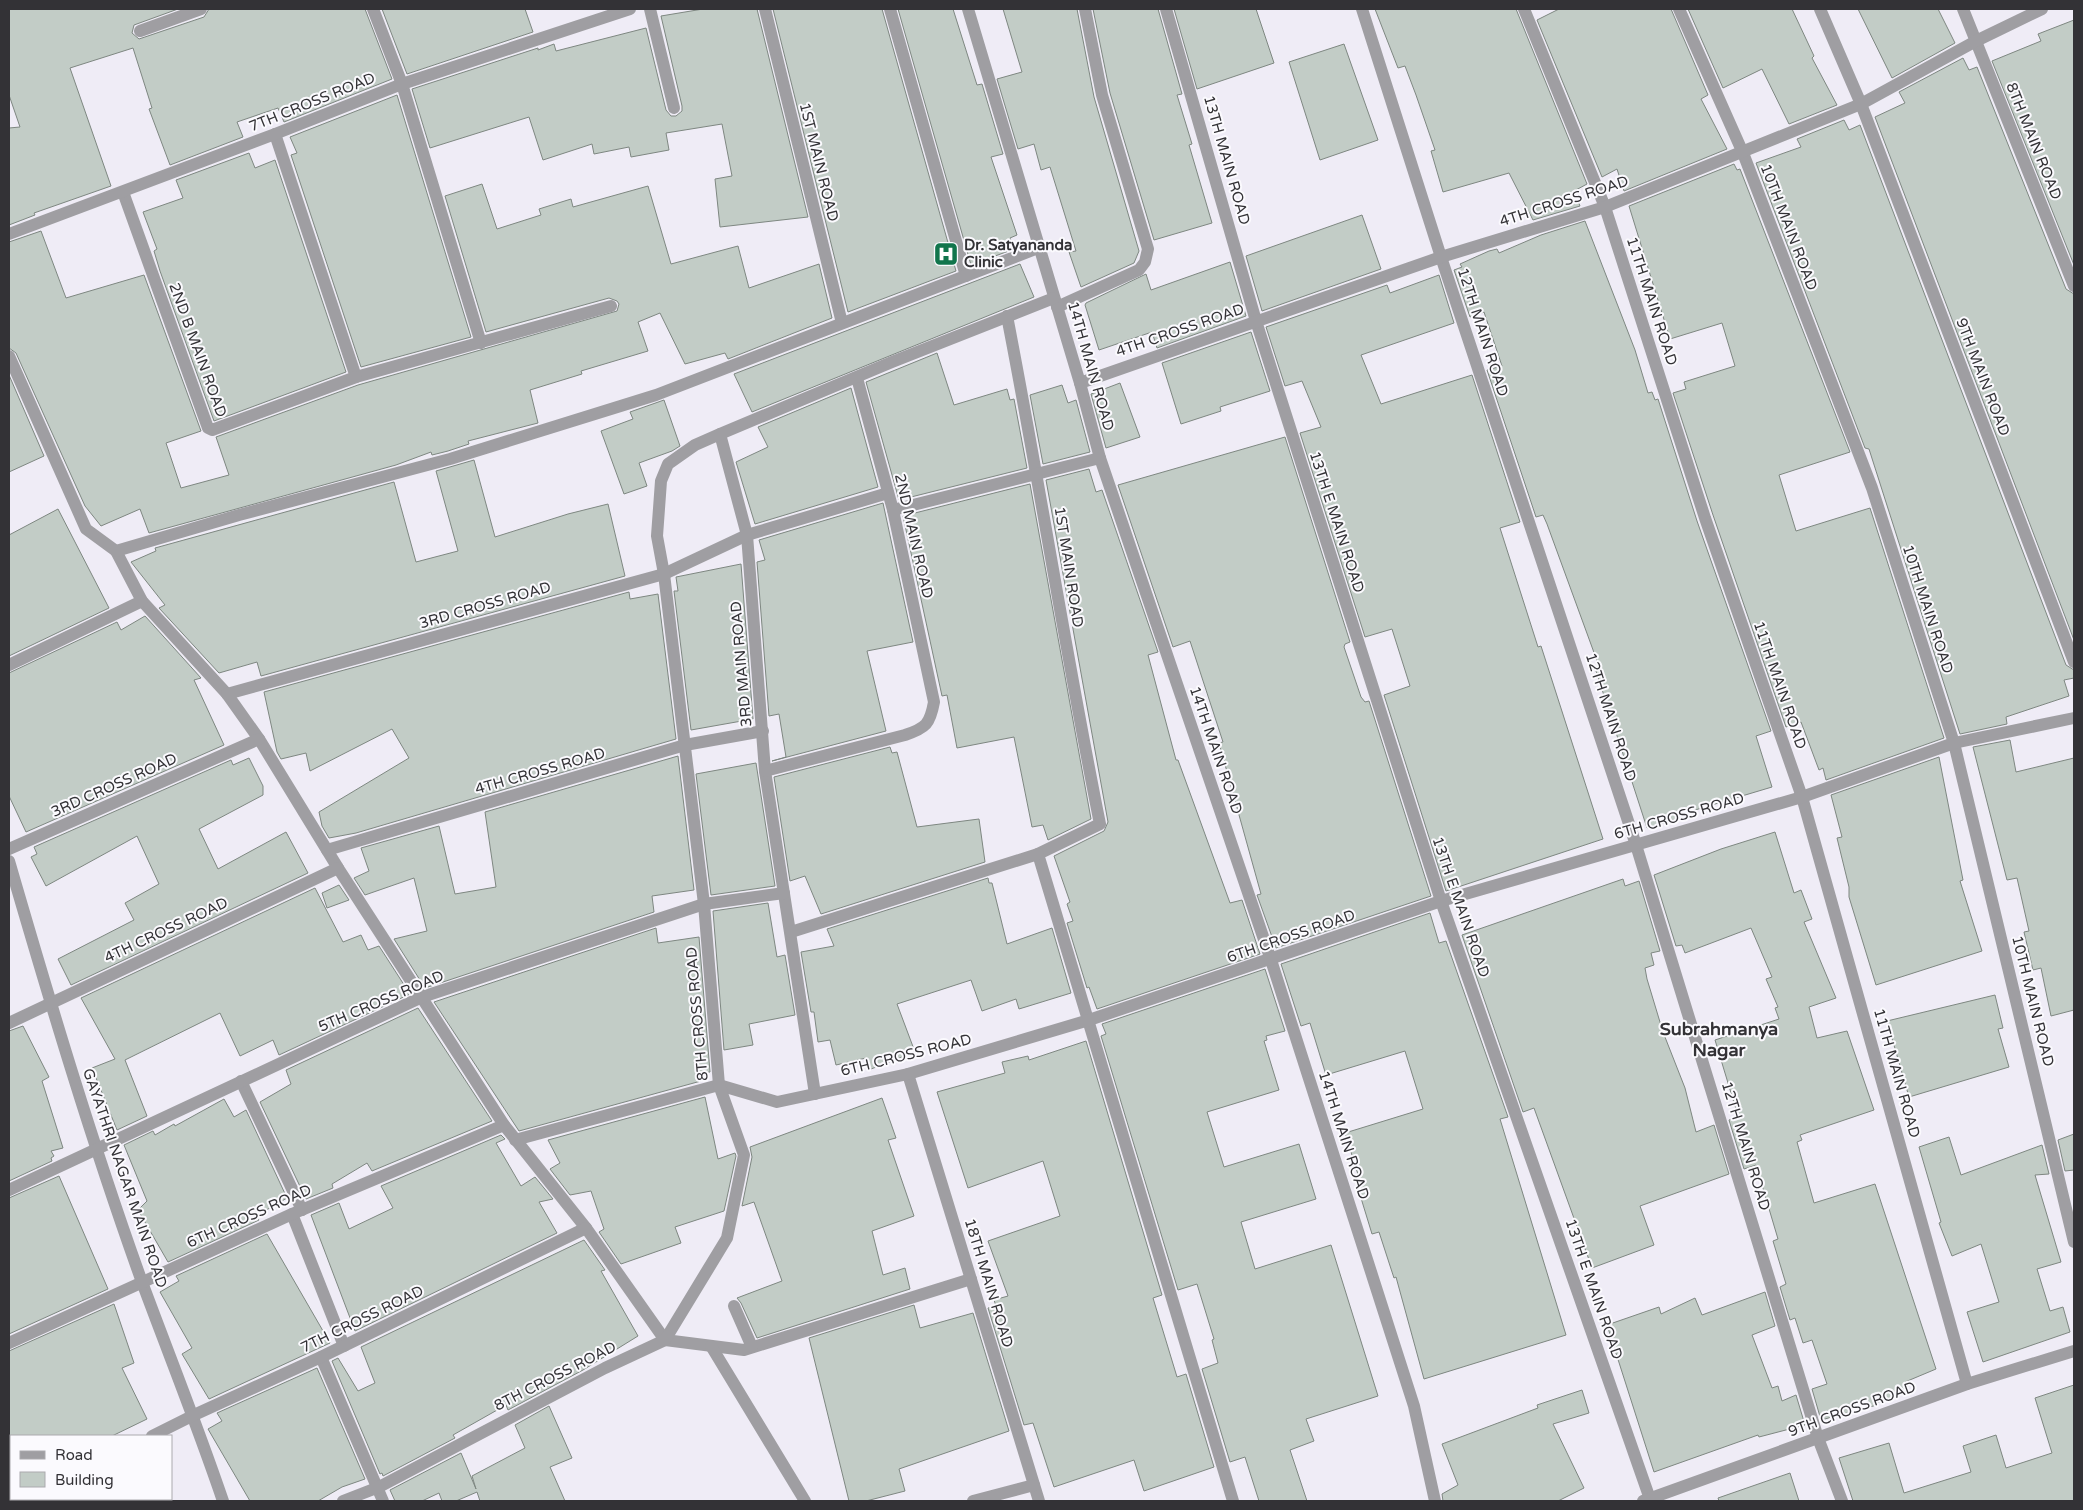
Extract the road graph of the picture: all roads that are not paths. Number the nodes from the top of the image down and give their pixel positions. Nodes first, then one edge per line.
1 (202, 9) edge
2 (373, 9) edge
3 (628, 9) edge
4 (650, 9) edge
5 (765, 9) edge
6 (890, 9) edge
7 (968, 9) edge
8 (1085, 9) edge
9 (1166, 9) edge
10 (1362, 9) edge
11 (1524, 9) edge
12 (1679, 9) edge
13 (1820, 9) edge
14 (1963, 9) edge
15 (2042, 9) edge
16 (140, 31) dead end
17 (1976, 41) junction
18 (402, 84) junction
19 (1861, 104) junction
20 (674, 108) dead end
21 (275, 134) junction
22 (1743, 152) junction
23 (123, 192) junction
24 (1605, 207) junction
25 (9, 234) edge
26 (1038, 248) junction
27 (1441, 257) junction
28 (966, 276) junction
29 (2074, 286) edge
30 (1055, 302) junction
31 (612, 306) dead end
32 (1007, 316) junction
33 (1256, 321) junction
34 (842, 323) junction
35 (481, 343) junction
36 (9, 356) edge
37 (356, 377) junction
38 (857, 378) junction
39 (1080, 383) junction
40 (720, 434) junction
41 (1100, 458) junction
42 (1038, 474) junction
43 (888, 493) junction
44 (893, 510) junction
45 (747, 535) junction
46 (116, 552) junction
47 (664, 574) junction
48 (142, 602) junction
49 (2074, 662) edge
50 (9, 665) edge
51 (227, 694) junction
52 (2074, 718) edge
53 (763, 731) junction
54 (259, 739) junction
55 (1954, 743) junction
56 (686, 745) junction
57 (765, 771) junction
58 (1802, 797) junction
59 (1636, 845) junction
60 (9, 849) edge
61 (327, 850) junction
62 (1038, 854) junction
63 (9, 861) edge
64 (338, 868) junction
65 (784, 893) junction
66 (1441, 901) junction
67 (704, 904) junction
68 (791, 932) junction
69 (1271, 960) junction
70 (422, 997) junction
71 (50, 1002) junction
72 (1089, 1020) junction
73 (9, 1023) edge
74 (908, 1074) junction
75 (241, 1081) junction
76 (719, 1085) junction
77 (815, 1094) junction
78 (504, 1125) junction
79 (515, 1140) junction
80 (97, 1149) junction
81 (9, 1190) edge
82 (297, 1212) junction
83 (586, 1228) junction
84 (2074, 1242) edge
85 (971, 1279) junction
86 (142, 1282) junction
87 (734, 1306) dead end
88 (665, 1340) junction
89 (9, 1343) edge
90 (344, 1346) junction
91 (711, 1346) junction
92 (752, 1347) junction
93 (2074, 1351) edge
94 (321, 1357) junction
95 (1967, 1384) junction
96 (194, 1415) junction
97 (154, 1435) edge
98 (1818, 1438) junction
99 (1034, 1484) junction
100 (379, 1487) junction
101 (1646, 1500) edge
102 (223, 1501) edge
103 (343, 1501) edge
104 (384, 1501) edge
105 (805, 1501) edge
106 (973, 1501) edge
107 (1039, 1501) edge
108 (1233, 1501) edge
109 (1435, 1501) edge
110 (1842, 1501) edge

1 - 16 street
2 - 18 street
3 - 18 street, 7TH CROSS ROAD
4 - 20 street
5 - 34 street, 1ST MAIN ROAD
6 - 28 street
7 - 26 street, 14TH MAIN ROAD
8 - 30 street, 8TH CROSS ROAD
9 - 33 street, 13TH MAIN ROAD
10 - 27 street, 12TH MAIN ROAD
11 - 24 street, 11TH MAIN ROAD
12 - 22 street, 10TH MAIN ROAD
13 - 19 street, 9TH MAIN ROAD
14 - 17 street, 8TH MAIN ROAD
15 - 17 street, 4TH CROSS ROAD
17 - 19 street, 4TH CROSS ROAD
17 - 29 street, 8TH MAIN ROAD
18 - 21 street, 7TH CROSS ROAD
18 - 35 street
19 - 22 street, 4TH CROSS ROAD
19 - 49 street, 9TH MAIN ROAD
21 - 23 street, 7TH CROSS ROAD
21 - 37 street
22 - 24 street, 4TH CROSS ROAD
22 - 55 street, 10TH MAIN ROAD
23 - 25 street, 7TH CROSS ROAD
23 - 37 street, 2ND B MAIN ROAD
24 - 27 street, 4TH CROSS ROAD
24 - 58 street, 11TH MAIN ROAD
26 - 28 street
26 - 30 street, 14TH MAIN ROAD
27 - 33 street, 4TH CROSS ROAD
27 - 59 street, 12TH MAIN ROAD
28 - 34 street
30 - 32 street, 8TH CROSS ROAD
30 - 39 street, 14TH MAIN ROAD
31 - 35 street
32 - 38 street, 8TH CROSS ROAD
32 - 42 street, 1ST MAIN ROAD
33 - 39 street, 4TH CROSS ROAD
33 - 66 street, 13TH E MAIN ROAD
34 - 46 street
35 - 37 street
36 - 46 street
38 - 40 street, 8TH CROSS ROAD
38 - 43 street, 2ND MAIN ROAD
39 - 41 street, 14TH MAIN ROAD
40 - 45 street, 3RD MAIN ROAD
40 - 47 street, 8TH CROSS ROAD
41 - 42 street
41 - 69 street, 14TH MAIN ROAD
42 - 44 street
42 - 62 street, 1ST MAIN ROAD
43 - 44 street, 2ND MAIN ROAD
43 - 45 street, 3RD CROSS ROAD
44 - 57 street, 2ND MAIN ROAD
45 - 47 street, 3RD CROSS ROAD
45 - 53 street, 3RD MAIN ROAD
46 - 48 street
47 - 51 street, 3RD CROSS ROAD
47 - 56 street, 8TH CROSS ROAD
48 - 50 street
48 - 51 street
51 - 54 street
52 - 55 street, 6TH CROSS ROAD
53 - 56 street, 4TH CROSS ROAD
53 - 57 street, 3RD MAIN ROAD
54 - 60 street, 3RD CROSS ROAD
54 - 61 street
55 - 58 street, 6TH CROSS ROAD
55 - 84 street, 10TH MAIN ROAD
56 - 61 street, 4TH CROSS ROAD
56 - 67 street, 8TH CROSS ROAD
57 - 65 street, 3RD MAIN ROAD
58 - 59 street, 6TH CROSS ROAD
58 - 95 street, 11TH MAIN ROAD
59 - 66 street, 6TH CROSS ROAD
59 - 98 street, 12TH MAIN ROAD
61 - 64 street
62 - 68 street
62 - 72 street
63 - 71 street, GAYATHRI NAGAR MAIN ROAD
64 - 70 street
64 - 71 street, 4TH CROSS ROAD
65 - 67 street, 5TH CROSS ROAD
65 - 68 street, 3RD MAIN ROAD
66 - 69 street, 6TH CROSS ROAD
66 - 101 street, 13TH E MAIN ROAD
67 - 70 street, 5TH CROSS ROAD
67 - 76 street, 8TH CROSS ROAD
68 - 77 street, 3RD MAIN ROAD
69 - 72 street, 6TH CROSS ROAD
69 - 109 street, 14TH MAIN ROAD
70 - 75 street, 5TH CROSS ROAD
70 - 78 street
71 - 73 street, 4TH CROSS ROAD
71 - 80 street, GAYATHRI NAGAR MAIN ROAD
72 - 74 street, 6TH CROSS ROAD
72 - 108 street
74 - 77 street, 6TH CROSS ROAD
74 - 85 street, 18TH MAIN ROAD
75 - 80 street, 5TH CROSS ROAD
75 - 82 street
76 - 77 street, 6TH CROSS ROAD
76 - 79 street
76 - 88 street, 8TH CROSS ROAD
78 - 79 street
78 - 82 street, 6TH CROSS ROAD
79 - 83 street
80 - 81 street, 5TH CROSS ROAD
80 - 86 street, GAYATHRI NAGAR MAIN ROAD
82 - 86 street, 6TH CROSS ROAD
82 - 90 street
83 - 88 street
83 - 90 street, 7TH CROSS ROAD
85 - 92 street
85 - 99 street, 18TH MAIN ROAD
86 - 89 street, 6TH CROSS ROAD
86 - 96 street, GAYATHRI NAGAR MAIN ROAD
87 - 92 street
88 - 91 street
88 - 100 street, 8TH CROSS ROAD
90 - 94 street, 7TH CROSS ROAD
91 - 92 street
91 - 105 street
93 - 95 street, 9TH CROSS ROAD
94 - 96 street, 7TH CROSS ROAD
94 - 100 street
95 - 98 street, 9TH CROSS ROAD
96 - 97 street, 7TH CROSS ROAD
96 - 102 street, GAYATHRI NAGAR MAIN ROAD
98 - 101 street, 9TH CROSS ROAD
98 - 110 street, 12TH MAIN ROAD
99 - 106 street
99 - 107 street, 18TH MAIN ROAD
100 - 103 street, 8TH CROSS ROAD
100 - 104 street

